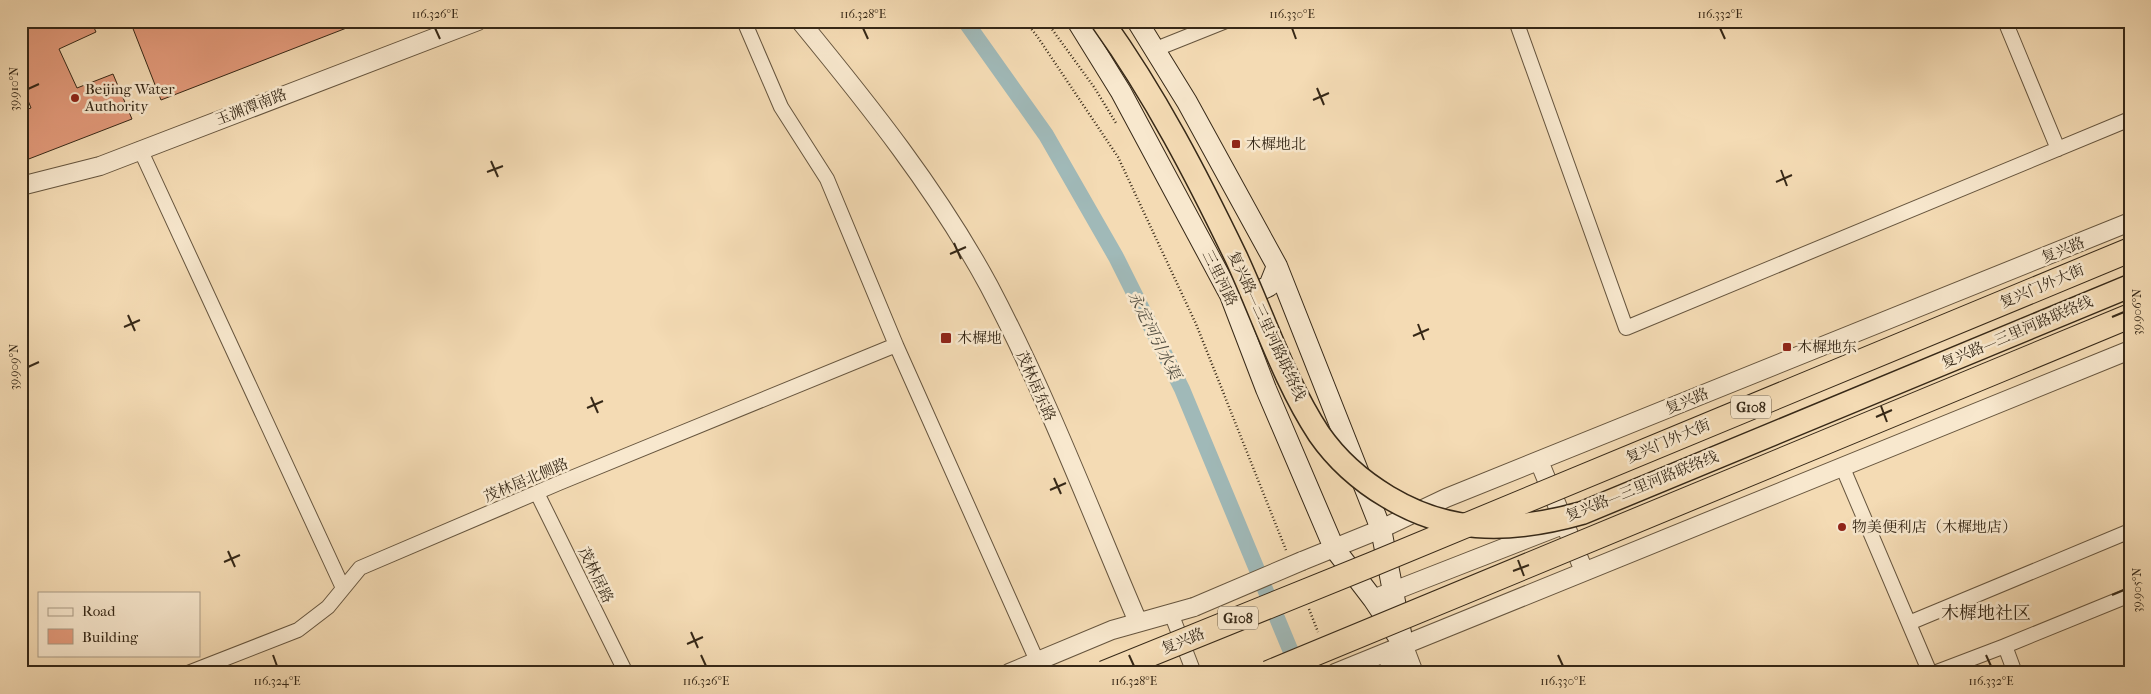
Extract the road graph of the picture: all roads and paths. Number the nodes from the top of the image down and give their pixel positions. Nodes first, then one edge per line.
1 (478, 21) edge
2 (744, 21) edge
3 (800, 21) edge
4 (1025, 21) edge
5 (1077, 21) edge
6 (1102, 21) edge
7 (1137, 21) edge
8 (1226, 21) edge
9 (1516, 21) edge
10 (2005, 21) edge
11 (1156, 49) junction
12 (2130, 119) edge
13 (140, 149) junction
14 (2058, 149) junction
15 (21, 186) edge
16 (2130, 222) edge
17 (2130, 250) edge
18 (1277, 266) junction
19 (2130, 286) edge
20 (1230, 295) junction
21 (2130, 316) edge
22 (896, 345) junction
23 (2130, 350) edge
24 (1539, 461) junction
25 (1842, 466) junction
26 (537, 493) junction
27 (1565, 524) junction
28 (1381, 529) junction
29 (2128, 536) edge
30 (1334, 548) junction
31 (1295, 559) junction
32 (1373, 564) joint
33 (1584, 571) junction
34 (343, 588) junction
35 (1393, 591) junction
36 (2130, 594) edge
37 (1374, 599) junction
38 (1306, 602) dead end
39 (1171, 613) junction
40 (1138, 622) junction
41 (1909, 623) junction
42 (1320, 637) dead end
43 (1403, 644) junction
44 (2005, 646) junction
45 (1039, 667) edge
46 (1338, 671) edge
47 (1409, 671) edge
48 (188, 673) edge
49 (626, 673) edge
50 (1009, 673) edge
51 (1104, 673) edge
52 (1194, 673) edge
53 (1268, 673) edge
54 (1386, 673) edge
55 (1930, 673) edge
56 (1934, 673) edge
57 (2015, 673) edge

1 - 13 street, 玉渊潭南路
2 - 22 street
3 - 40 street, 茂林居东路
4 - 31 path
5 - 20 main road, 三里河路
6 - 19 main road, 复兴路—三里河路联络线, bridge
7 - 11 main road
8 - 11 street
9 - 14 street
10 - 14 street
11 - 18 main road
12 - 14 street
13 - 15 street, 玉渊潭南路
13 - 34 street
16 - 24 street, 复兴路
17 - 32 highway, 复兴门外大街 / G108, bridge
18 - 20 main road
18 - 28 main road
20 - 30 main road, 三里河路
21 - 53 highway, bridge
22 - 26 street, 茂林居北侧路
22 - 45 street
23 - 25 street
24 - 27 street
24 - 28 street, 复兴路
25 - 33 street
25 - 41 street
26 - 34 street, 茂林居北侧路
26 - 49 street, 茂林居路
27 - 33 street
27 - 35 street
28 - 30 street, 复兴路
28 - 35 main road
29 - 41 street
30 - 31 street, 复兴路
30 - 37 main road, 三里河路
31 - 39 street, 复兴路, bridge
32 - 51 highway, 复兴路 / G108, bridge
33 - 43 street
34 - 48 street, 茂林居北侧路
35 - 37 street
35 - 43 main road
36 - 44 street
37 - 43 main road, 三里河路
38 - 42 path
39 - 40 street, 复兴路
39 - 52 street
40 - 45 street, 复兴路
41 - 55 street
43 - 46 street
43 - 47 street
43 - 54 street
44 - 56 street
44 - 57 street
45 - 50 street, 复兴路

